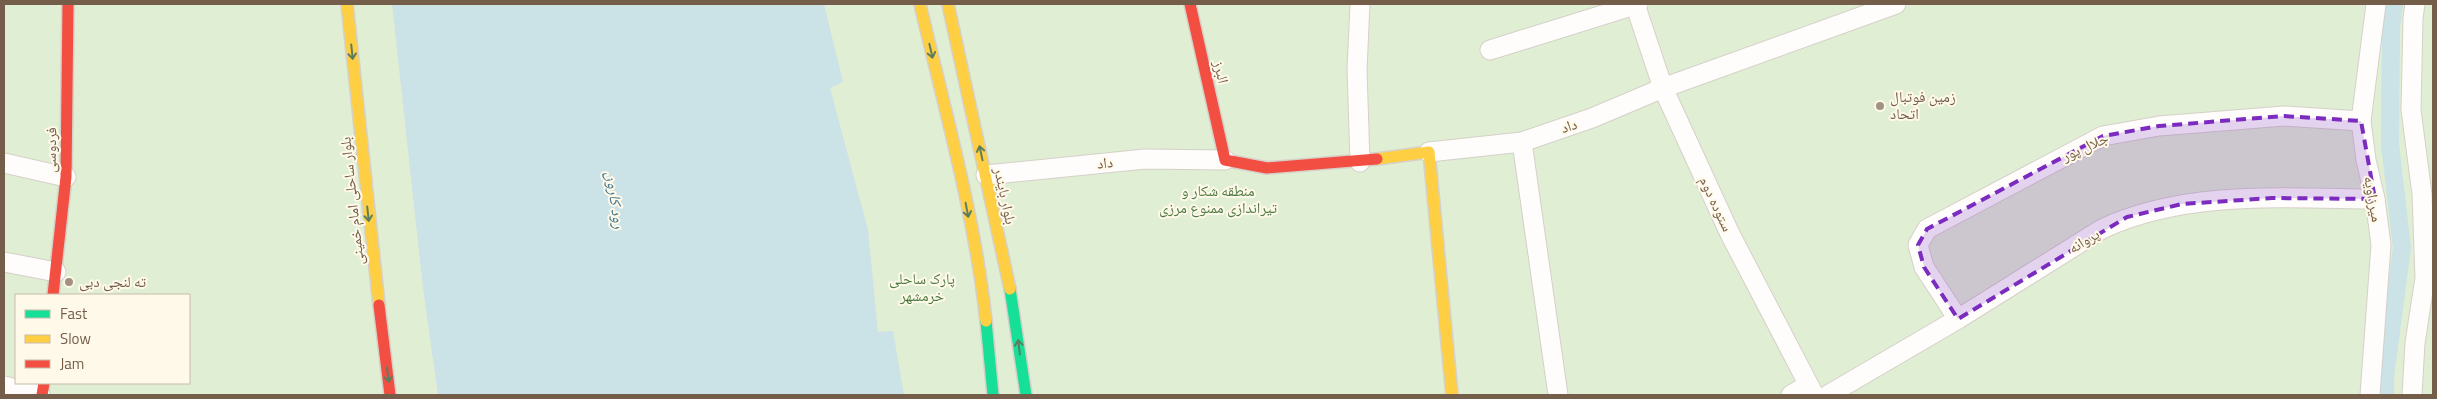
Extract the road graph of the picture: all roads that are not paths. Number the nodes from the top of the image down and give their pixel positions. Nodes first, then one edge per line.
1 (68, 4) edge
2 (347, 4) edge
3 (920, 4) edge
4 (948, 4) edge
5 (1190, 4) edge
6 (1360, 4) edge
7 (1636, 4) edge
8 (2376, 4) edge
9 (2415, 4) edge
10 (1887, 5) edge
11 (1490, 50) dead end
12 (1662, 88) junction
13 (2362, 121) junction
14 (1522, 142) junction
15 (1429, 152) junction
16 (1223, 154) junction
17 (1360, 162) junction
18 (4, 163) edge
19 (986, 175) junction
20 (66, 177) junction
21 (2375, 199) junction
22 (4, 262) edge
23 (56, 272) junction
24 (53, 294) edge
25 (1958, 318) junction
26 (4, 386) edge
27 (1811, 390) edge
28 (41, 395) edge
29 (390, 395) edge
30 (993, 395) edge
31 (1026, 395) edge
32 (1452, 395) edge
33 (1558, 395) edge
34 (1791, 395) edge
35 (1828, 395) edge
36 (2370, 395) edge
37 (2412, 395) edge

1 - 20 street, فردوسی
2 -> 29 street, بلوار ساحلی امام خمینی
3 -> 30 street
19 -> 4 street, بلوار بایندر
5 - 16 street, البرز
6 - 17 street
7 - 11 street
7 - 12 street, ستوده دوم
8 - 13 street, میرزاویه
9 - 37 street
10 - 12 street, داد
12 - 14 street, داد
12 - 27 street, ستوده دوم
13 - 21 street, میرزاویه
13 - 25 street, جلال پور
14 - 15 street, داد
14 - 33 street
15 - 17 street, داد
15 - 32 street
16 - 17 street, داد
16 - 19 street, داد
18 - 20 street
31 -> 19 street, بلوار بایندر
20 - 23 street, فردوسی
21 - 25 street, پروانه
21 - 36 street, میرزاویه
22 - 23 street
23 - 24 street, فردوسی
25 - 35 street, پروانه
26 - 28 street
27 - 34 street

